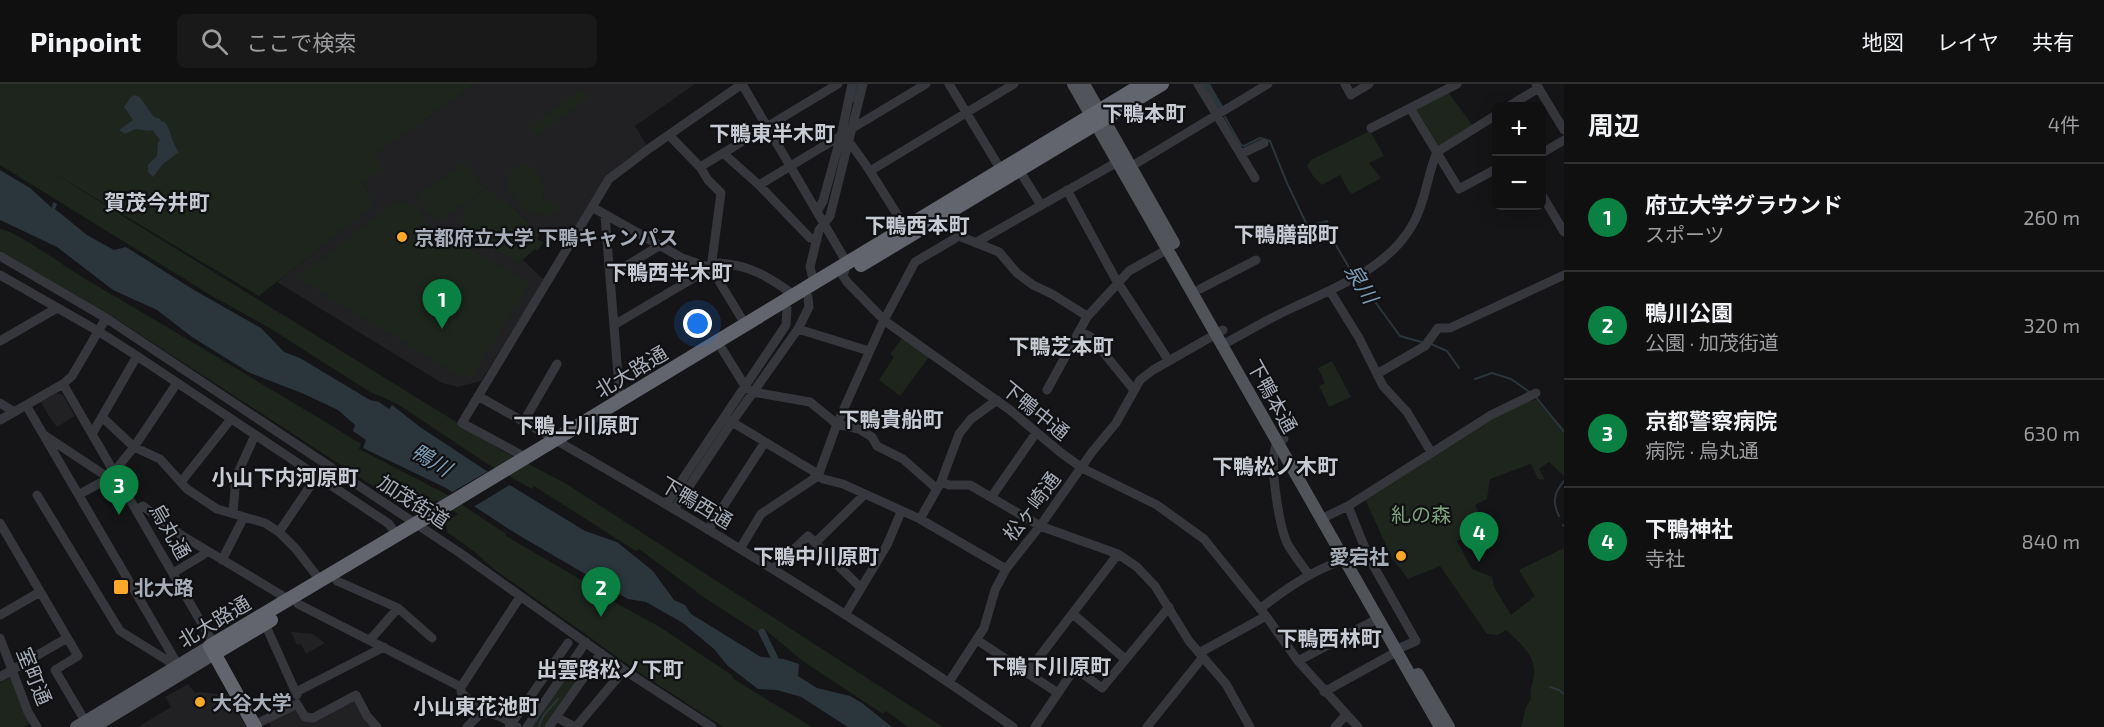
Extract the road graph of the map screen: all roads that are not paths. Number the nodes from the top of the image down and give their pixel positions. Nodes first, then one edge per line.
1 (742, 84) edge
2 (838, 84) edge
3 (852, 84) edge
4 (863, 84) edge
5 (926, 84) edge
6 (949, 84) edge
7 (1014, 84) edge
8 (1073, 84) edge
9 (1084, 84) edge
10 (1143, 84) edge
11 (1162, 84) edge
12 (1198, 84) edge
13 (1268, 84) edge
14 (1345, 84) edge
15 (1369, 84) edge
16 (1457, 84) edge
17 (1537, 86) edge
18 (1444, 87) edge
19 (1515, 102) edge
20 (1410, 108) junction
21 (966, 113) junction
22 (1217, 115) junction
23 (1098, 117) junction
24 (1492, 118) edge
25 (767, 127) junction
26 (1371, 128) dead end
27 (1564, 130) edge
28 (847, 134) junction
29 (669, 135) junction
30 (1564, 140) edge
31 (1264, 142) dead end
32 (1546, 151) edge
33 (1437, 152) junction
34 (723, 153) junction
35 (1241, 154) junction
36 (1125, 162) junction
37 (700, 166) junction
38 (791, 166) junction
39 (1001, 170) junction
40 (1019, 170) junction
41 (870, 171) junction
42 (1492, 172) edge
43 (1255, 178) dead end
44 (759, 185) junction
45 (1067, 190) junction
46 (1546, 201) edge
47 (1041, 205) junction
48 (592, 207) junction
49 (818, 210) junction
50 (945, 214) junction
51 (605, 216) junction
52 (824, 223) junction
53 (904, 227) junction
54 (1564, 232) edge
55 (959, 236) junction
56 (817, 240) junction
57 (975, 243) junction
58 (658, 246) junction
59 (1168, 249) junction
60 (0, 256) edge
61 (1256, 260) dead end
62 (711, 268) junction
63 (845, 269) junction
64 (1564, 274) edge
65 (611, 275) junction
66 (0, 276) edge
67 (1118, 281) junction
68 (814, 283) junction
69 (1200, 289) junction
70 (1330, 291) junction
71 (801, 296) junction
72 (57, 308) junction
73 (787, 309) junction
74 (1087, 316) junction
75 (106, 318) junction
76 (885, 321) junction
77 (745, 324) junction
78 (614, 325) junction
79 (798, 329) junction
80 (98, 331) junction
81 (1079, 331) junction
82 (1223, 338) junction
83 (0, 341) edge
84 (722, 349) junction
85 (869, 351) junction
86 (137, 356) junction
87 (1169, 361) junction
88 (557, 364) dead end
89 (1377, 374) junction
90 (177, 383) junction
91 (63, 384) junction
92 (749, 389) junction
93 (1133, 389) junction
94 (1047, 390) dead end
95 (1533, 394) dead end
96 (478, 396) junction
97 (620, 400) junction
98 (996, 400) junction
99 (0, 403) edge
100 (26, 405) junction
101 (14, 412) junction
102 (102, 417) junction
103 (231, 419) junction
104 (0, 420) edge
105 (524, 421) junction
106 (727, 421) junction
107 (837, 424) junction
108 (1036, 433) junction
109 (92, 434) junction
110 (44, 435) junction
111 (255, 435) junction
112 (559, 441) junction
113 (1280, 441) junction
114 (765, 442) junction
115 (134, 447) junction
116 (1431, 452) junction
117 (526, 460) junction
118 (1082, 468) junction
119 (112, 475) junction
120 (317, 476) junction
121 (818, 476) junction
122 (182, 482) junction
123 (939, 485) junction
124 (80, 494) junction
125 (37, 495) dead end
126 (864, 495) junction
127 (992, 496) junction
128 (1348, 506) junction
129 (670, 507) junction
130 (136, 510) junction
131 (901, 512) junction
132 (233, 513) junction
133 (244, 517) junction
134 (1324, 518) junction
135 (920, 519) junction
136 (0, 523) edge
137 (419, 526) junction
138 (1040, 526) junction
139 (708, 530) junction
140 (279, 532) junction
141 (397, 535) junction
142 (815, 543) junction
143 (740, 549) junction
144 (206, 550) junction
145 (1118, 554) junction
146 (1370, 558) junction
147 (222, 560) junction
148 (1348, 560) junction
149 (773, 569) junction
150 (1006, 569) junction
151 (173, 573) junction
152 (1309, 575) junction
153 (320, 580) junction
154 (337, 580) junction
155 (861, 588) junction
156 (40, 592) junction
157 (520, 597) junction
158 (293, 602) junction
159 (1169, 607) junction
160 (398, 608) junction
161 (1263, 612) junction
162 (1072, 614) junction
163 (0, 615) edge
164 (845, 615) junction
165 (1377, 619) junction
166 (265, 624) junction
167 (0, 638) edge
168 (67, 638) junction
169 (432, 638) dead end
170 (370, 640) junction
171 (977, 640) junction
172 (586, 642) junction
173 (568, 643) dead end
174 (214, 646) junction
175 (384, 647) junction
176 (1399, 650) junction
177 (602, 653) junction
178 (1201, 655) junction
179 (1125, 659) junction
180 (1298, 661) junction
181 (174, 664) junction
182 (12, 670) junction
183 (624, 670) junction
184 (1027, 673) junction
185 (0, 677) edge
186 (949, 682) junction
187 (460, 687) junction
188 (296, 692) junction
189 (1324, 692) junction
190 (1058, 693) junction
191 (297, 704) junction
192 (482, 713) junction
193 (1345, 716) junction
194 (556, 717) junction
195 (85, 725) edge
196 (259, 725) edge
197 (512, 726) edge
198 (1150, 726) edge
199 (37, 727) edge
200 (377, 727) edge
201 (467, 727) edge
202 (527, 727) edge
203 (549, 727) edge
204 (575, 727) edge
205 (712, 727) edge
206 (1013, 727) edge
207 (1035, 727) edge
208 (1250, 727) edge
209 (1335, 727) edge
210 (1358, 727) edge
211 (1440, 727) edge
212 (1449, 727) edge

1 - 25 street, 下鴨中通
1 - 29 street
2 - 25 street
3 - 28 street
4 - 28 street
5 - 28 street
6 - 21 street
7 - 21 street
8 - 23 main road, 下鴨本通
9 - 23 main road, 下鴨本通
10 - 23 highway, 北大路通
11 - 23 highway, 北大路通
12 - 22 street
13 - 22 street
14 - 15 street
16 - 18 street
17 - 19 street
17 - 27 street
18 - 20 street
20 - 26 street
20 - 33 street
21 - 39 street
21 - 41 street
22 - 35 street
22 - 36 street
23 - 36 main road, 下鴨本通
23 - 39 highway, 北大路通
23 - 40 highway, 北大路通
24 - 33 street
25 - 34 street
25 - 38 street, 下鴨中通
28 - 38 street
28 - 41 street
28 - 49 street
28 - 52 street
29 - 37 street
29 - 48 street
30 - 32 street
31 - 35 street
33 - 42 street
33 - 70 street, 松ヶ崎通
34 - 37 street
34 - 44 street
35 - 43 street
36 - 45 street
36 - 59 main road, 下鴨本通
36 - 69 main road, 下鴨本通
37 - 62 street
38 - 44 street
38 - 49 street, 下鴨中通
39 - 53 highway, 北大路通
40 - 47 street
40 - 50 highway, 北大路通
41 - 53 street
44 - 56 street
45 - 47 street
45 - 67 street
46 - 54 street
47 - 57 street
48 - 51 street
48 - 96 street
49 - 52 street, 下鴨中通
50 - 55 street
50 - 63 highway, 北大路通
51 - 58 street
51 - 65 street
52 - 56 street
52 - 63 street, 下鴨中通
53 - 63 highway, 北大路通
55 - 57 street
55 - 76 street
56 - 68 street
57 - 74 street
58 - 62 street
58 - 65 street
59 - 67 street
59 - 82 main road, 下鴨本通
60 - 75 street, 加茂街道
61 - 69 street
62 - 71 street
62 - 77 street
62 - 78 street
63 - 68 highway, 北大路通
63 - 71 highway, 北大路通
63 - 76 street, 下鴨中通
64 - 89 street
65 - 78 street
66 - 72 street
67 - 74 street
67 - 87 street
68 - 71 highway, 北大路通
69 - 82 main road, 下鴨本通
70 - 82 street, 松ヶ崎通
70 - 89 street
71 - 73 highway, 北大路通
71 - 77 highway, 北大路通
71 - 79 street
72 - 80 street
72 - 83 street
73 - 84 highway, 北大路通
73 - 92 street
74 - 81 street
75 - 80 street
75 - 137 street, 加茂街道
76 - 85 street
76 - 98 street, 下鴨中通
77 - 97 highway, 北大路通
78 - 97 street
79 - 85 street
79 - 92 street
80 - 86 street
80 - 91 street
81 - 93 street
81 - 94 street
82 - 87 street, 松ヶ崎通
82 - 113 main road, 下鴨本通
84 - 92 street
84 - 112 highway, 北大路通
85 - 107 street
86 - 90 street
86 - 102 street
87 - 93 street, 松ヶ崎通
88 - 105 street
89 - 116 street
90 - 103 street
90 - 115 street
91 - 100 street
91 - 109 street, 烏丸通
92 - 106 street
92 - 107 street
93 - 118 street, 松ヶ崎通
95 - 116 street
96 - 105 street, 下鴨西通
96 - 117 street
97 - 112 highway, 北大路通
98 - 108 street, 下鴨中通
98 - 123 street
99 - 101 street
100 - 101 street
100 - 110 street
101 - 104 street
102 - 109 street
102 - 115 street
103 - 111 street
103 - 122 street
105 - 112 street, 下鴨西通
106 - 114 street
106 - 129 street
107 - 121 street
107 - 123 street
108 - 118 street, 下鴨中通
108 - 127 street
109 - 119 street, 烏丸通
110 - 119 street
110 - 124 street
111 - 120 street
111 - 132 street
112 - 117 highway, 北大路通
112 - 129 street, 下鴨西通
113 - 134 main road, 下鴨本通
113 - 152 street
114 - 121 street
114 - 139 street
115 - 119 street
115 - 122 street
116 - 128 street
117 - 137 highway, 北大路通
118 - 138 street, 松ヶ崎通
118 - 161 street, 下鴨中通
119 - 124 street
119 - 130 street, 烏丸通
120 - 140 street
120 - 141 street
121 - 126 street
121 - 143 street
122 - 132 street
123 - 127 street
123 - 135 street
124 - 181 street
125 - 181 street
126 - 131 street
126 - 142 street
127 - 138 street
128 - 134 street
128 - 146 street
129 - 139 street, 下鴨西通
130 - 144 street
130 - 151 street, 烏丸通
131 - 135 street
131 - 155 street
132 - 133 street
133 - 140 street
133 - 147 street
134 - 148 main road, 下鴨本通
135 - 150 street
136 - 156 street
137 - 141 highway, 北大路通
137 - 154 highway, 北大路通
137 - 157 street, 加茂街道
138 - 145 street
138 - 150 street, 松ヶ崎通
139 - 143 street, 下鴨西通
140 - 153 street
141 - 153 highway, 北大路通
142 - 149 street
142 - 155 street
143 - 149 street, 下鴨西通
144 - 147 street
144 - 151 street
145 - 159 street
145 - 162 street
146 - 148 street
146 - 176 street
147 - 158 street
148 - 152 street
148 - 165 main road, 下鴨本通
148 - 176 main road, 下鴨本通
149 - 164 street, 下鴨西通
150 - 171 street, 松ヶ崎通
151 - 174 street, 烏丸通
152 - 161 street
153 - 158 highway, 北大路通
154 - 158 highway, 北大路通
154 - 160 street
155 - 164 street
156 - 163 street
156 - 168 street
157 - 172 street, 加茂街道
157 - 187 street
158 - 166 highway, 北大路通
158 - 170 street
158 - 174 highway, 北大路通
159 - 178 street
159 - 179 street
160 - 169 street
160 - 170 street
161 - 178 street
161 - 180 street, 下鴨中通
162 - 179 street
162 - 184 street
164 - 186 street, 下鴨西通
165 - 176 main road, 下鴨本通
165 - 180 street
166 - 174 highway, 北大路通
166 - 188 street
167 - 182 street, 室町通
168 - 182 street
168 - 195 street
170 - 175 street
171 - 184 street
171 - 186 street, 松ヶ崎通
172 - 177 street, 加茂街道
172 - 202 street
173 - 197 street
174 - 181 main road, 北大路通
174 - 195 main road, 北大路通
174 - 196 highway, 烏丸通
175 - 187 street
175 - 188 street
176 - 189 street
176 - 211 main road, 下鴨本通
176 - 212 main road, 下鴨本通
177 - 183 street, 加茂街道
177 - 194 street
178 - 198 street
178 - 208 street
179 - 190 street
180 - 189 street, 下鴨中通
181 - 195 main road, 北大路通
182 - 185 street
182 - 199 street, 室町通
183 - 204 street
183 - 205 street, 加茂街道
184 - 190 street
186 - 206 street, 下鴨西通
187 - 192 street
188 - 191 street
189 - 193 street, 下鴨中通
190 - 207 street
191 - 196 street
191 - 200 street
192 - 197 street
192 - 201 street
193 - 209 street
193 - 210 street, 下鴨中通
194 - 203 street
194 - 204 street

